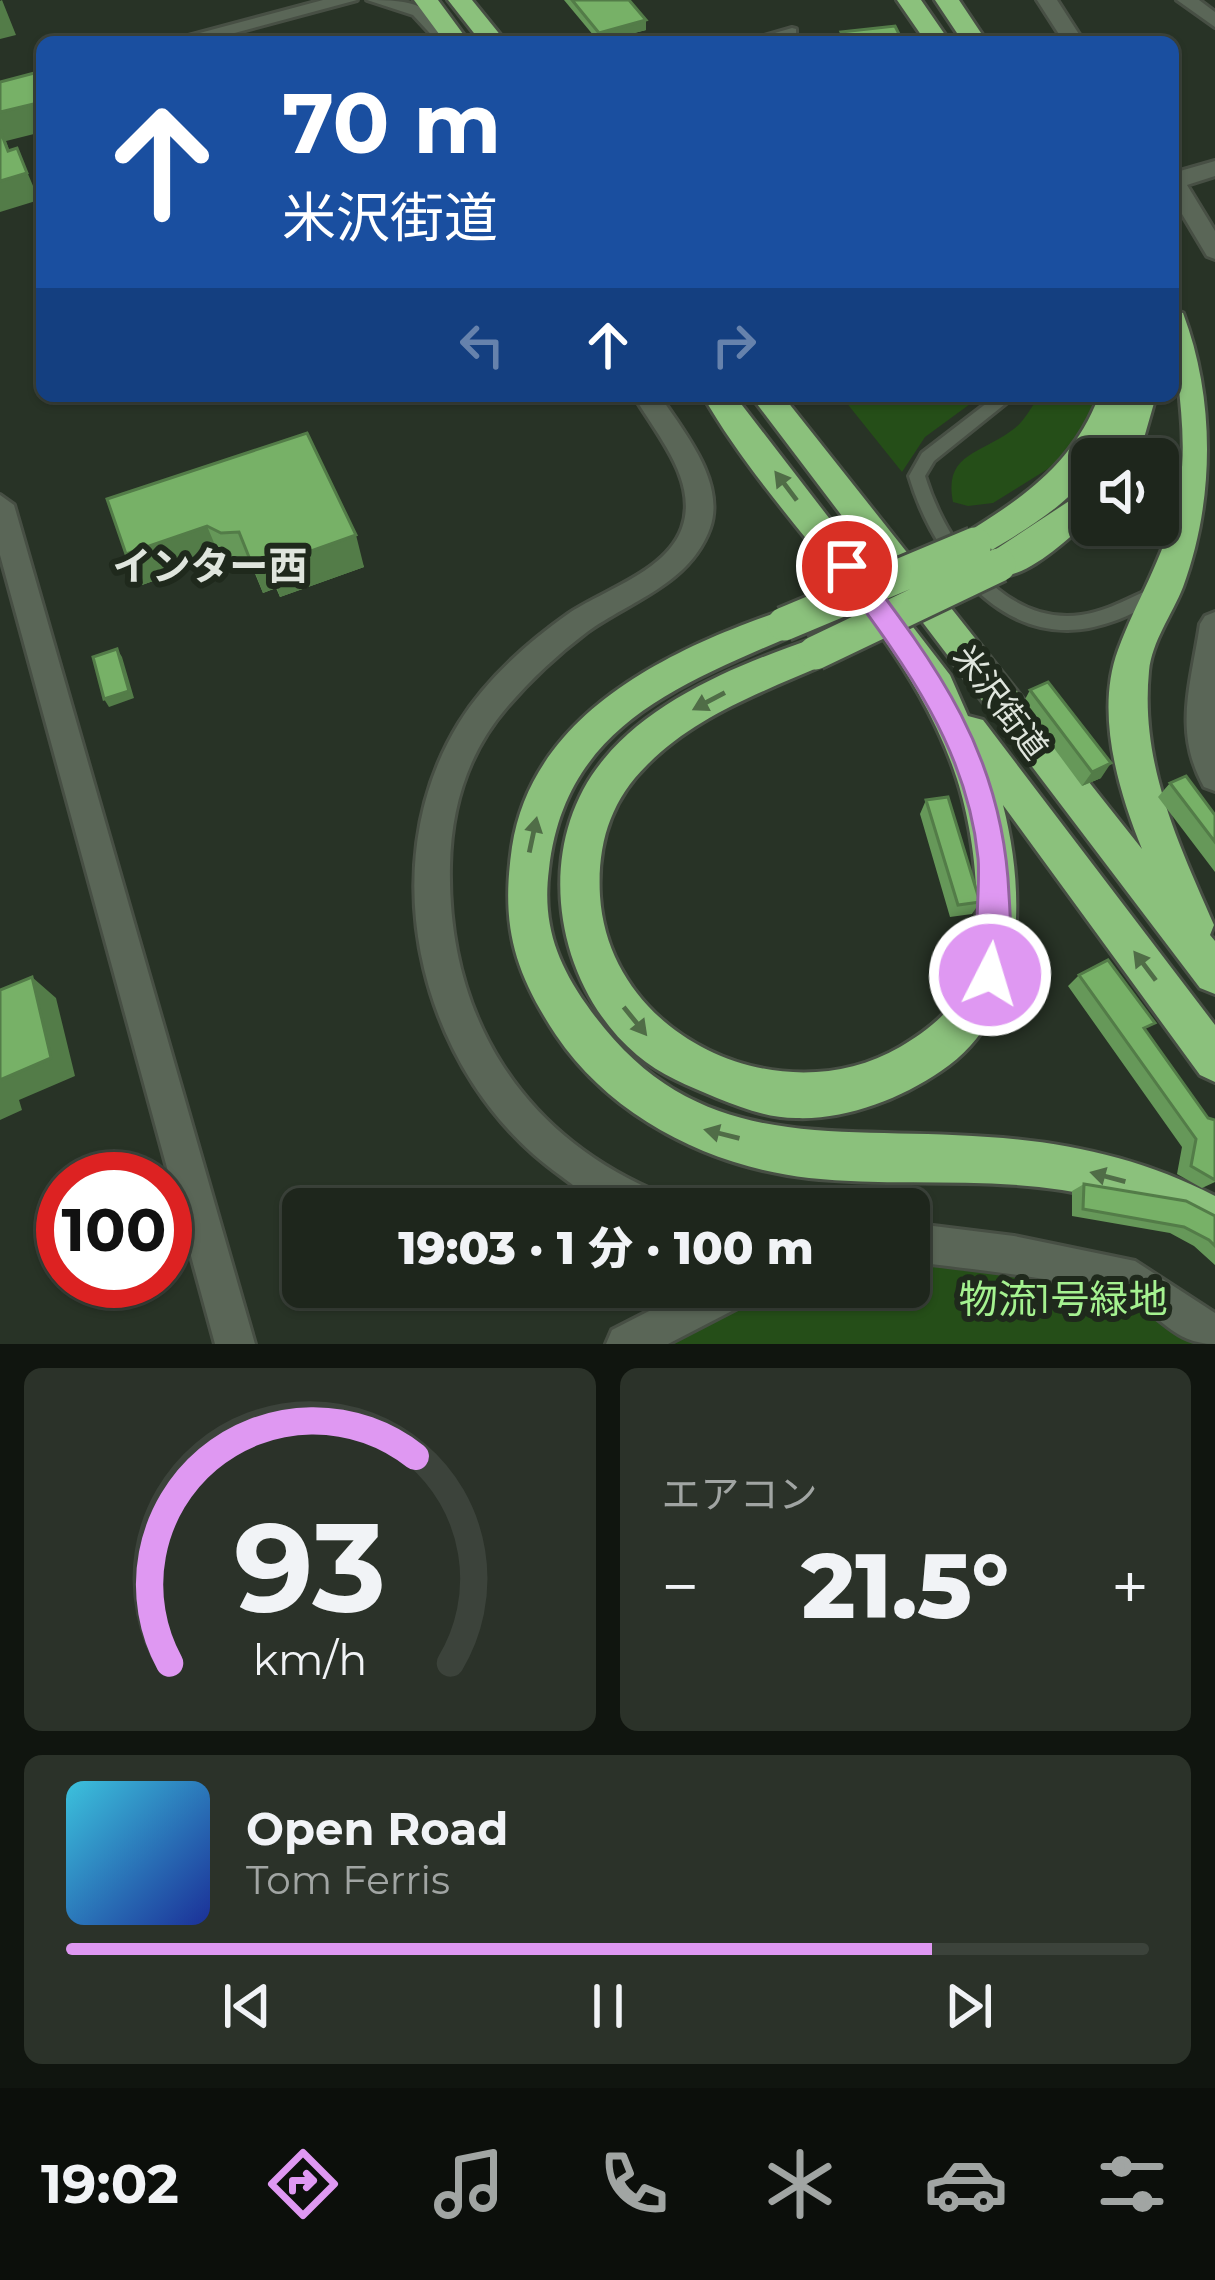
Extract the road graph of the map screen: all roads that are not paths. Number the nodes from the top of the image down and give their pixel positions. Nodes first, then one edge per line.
1 (347, 0) edge
2 (376, 0) edge
3 (426, 0) edge
4 (460, 0) edge
5 (909, 0) edge
6 (922, 0) edge
7 (947, 0) edge
8 (966, 0) edge
9 (1047, 0) edge
10 (1186, 0) edge
11 (1215, 21) edge
12 (792, 32) dead end
13 (200, 36) edge
14 (447, 36) edge
15 (449, 36) edge
16 (489, 36) edge
17 (775, 36) edge
18 (934, 36) edge
19 (936, 36) edge
20 (972, 36) edge
21 (975, 36) edge
22 (1070, 36) edge
23 (1215, 168) edge
24 (1179, 179) edge
25 (1179, 190) edge
26 (1215, 251) edge
27 (1179, 334) edge
28 (650, 402) edge
29 (723, 402) edge
30 (771, 402) edge
31 (999, 402) edge
32 (1112, 402) edge
33 (1139, 402) edge
34 (1128, 438) edge
35 (0, 505) edge
36 (1071, 516) edge
37 (987, 554) junction
38 (1164, 590) junction
39 (14, 606) edge
40 (1215, 624) edge
41 (924, 669) junction
42 (1215, 777) edge
43 (1214, 973) edge
44 (1215, 1060) edge
45 (613, 1188) edge
46 (1215, 1221) edge
47 (930, 1245) edge
48 (695, 1308) edge
49 (1215, 1337) edge
50 (235, 1344) edge
51 (626, 1344) edge

1 - 13 street
2 - 14 street
3 - 15 highway
4 - 16 highway
5 - 18 highway
6 - 19 highway
7 - 20 highway
8 - 21 highway
9 - 22 street
10 - 11 street
12 - 17 lane
23 - 24 street
25 - 26 street
27 - 38 highway
28 - 45 street
41 -> 29 highway, 米沢街道
30 - 43 highway, 米沢街道
31 - 38 lane
32 - 37 highway
33 - 34 highway
35 - 39 street
36 - 37 highway
37 -> 41 highway, bridge
46 -> 37 highway, bridge
38 - 43 highway
39 - 50 street
40 - 42 street
44 -> 41 highway, 米沢街道
47 - 49 street
48 - 51 street

